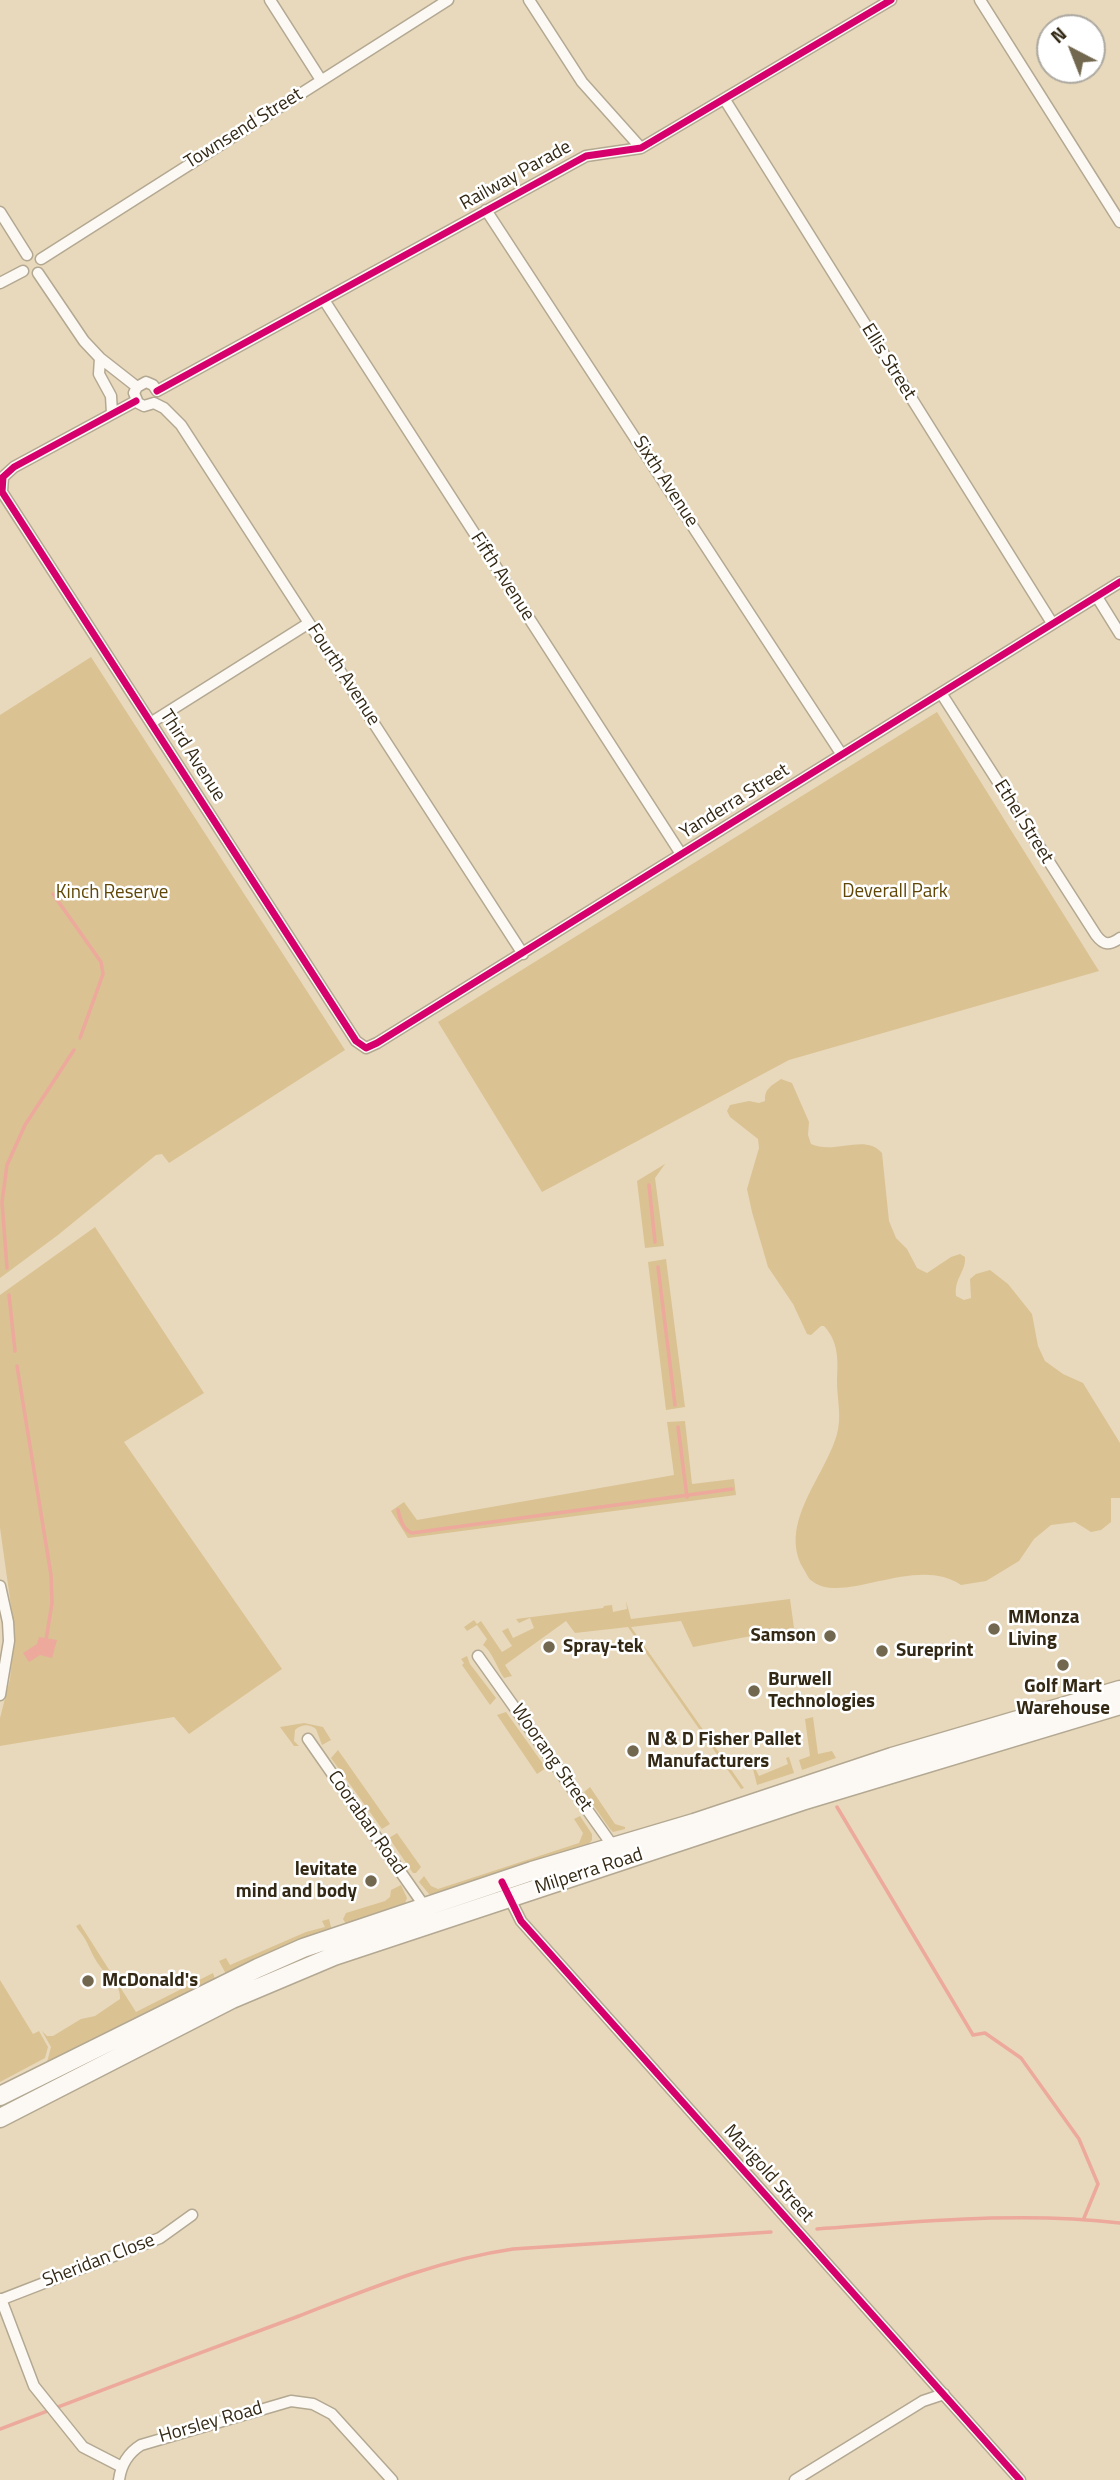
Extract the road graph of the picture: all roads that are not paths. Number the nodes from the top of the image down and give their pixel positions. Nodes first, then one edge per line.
1 (270, 0) edge
2 (448, 0) edge
3 (529, 0) edge
4 (891, 0) edge
5 (980, 0) edge
6 (321, 80) junction
7 (725, 100) junction
8 (642, 148) junction
9 (486, 210) junction
10 (0, 212) edge
11 (1120, 222) edge
12 (27, 255) junction
13 (41, 259) junction
14 (23, 271) junction
15 (38, 273) junction
16 (0, 283) edge
17 (324, 300) junction
18 (100, 358) junction
19 (137, 387) junction
20 (157, 391) junction
21 (136, 401) junction
22 (154, 403) junction
23 (112, 413) junction
24 (1120, 582) edge
25 (1097, 597) junction
26 (309, 623) junction
27 (1052, 623) junction
28 (1120, 634) edge
29 (941, 693) junction
30 (152, 722) junction
31 (842, 755) junction
32 (681, 854) junction
33 (1116, 941) edge
34 (523, 954) junction
35 (366, 1048) joint
36 (0, 1586) edge
37 (1, 1606) edge
38 (478, 1656) dead end
39 (1120, 1690) edge
40 (0, 1695) edge
41 (1120, 1705) edge
42 (308, 1739) dead end
43 (619, 1854) junction
44 (502, 1882) junction
45 (510, 1899) junction
46 (425, 1907) junction
47 (0, 2096) edge
48 (0, 2118) edge
49 (192, 2215) dead end
50 (1, 2300) edge
51 (944, 2394) junction
52 (122, 2467) junction
53 (119, 2480) edge
54 (392, 2480) edge
55 (795, 2480) edge
56 (1020, 2480) edge

1 - 6 street
2 - 6 street, Townsend Street
3 - 8 street
4 - 7 street, Railway Parade
5 - 11 street
6 - 13 street, Townsend Street
7 - 8 street, Railway Parade
7 - 27 street, Ellis Street
8 - 9 street, Railway Parade
9 - 17 street, Railway Parade
9 - 31 street, Sixth Avenue
10 - 12 street
12 - 13 street
12 - 14 street
13 - 15 street
14 - 15 street
14 - 16 street
15 - 18 street
17 - 20 street, Railway Parade
17 - 32 street, Fifth Avenue
18 - 19 street
18 - 23 street
19 - 20 street
19 - 21 street
20 - 22 street
21 - 22 street
21 - 23 street
22 - 26 street, Fourth Avenue
23 - 30 street, Third Avenue
24 - 25 street, Yanderra Street
25 - 27 street, Yanderra Street
25 - 28 street
26 - 30 street
26 - 34 street, Fourth Avenue
27 - 29 street, Yanderra Street
29 - 31 street, Yanderra Street
29 - 33 street, Ethel Street
30 - 35 street, Third Avenue
31 - 32 street, Yanderra Street
32 - 34 street, Yanderra Street
34 - 35 street, Yanderra Street
36 - 37 street
37 - 40 street
38 - 43 street, Woorang Street
39 - 43 highway, Milperra Road
41 - 43 highway, Milperra Road
42 - 46 street, Cooraban Road
43 - 44 highway, Milperra Road
43 - 45 highway, Milperra Road
44 - 45 street, Marigold Street
44 - 46 highway, Milperra Road
45 - 48 highway, Milperra Road
45 - 51 street, Marigold Street
46 - 47 highway, Milperra Road
49 - 50 street, Sheridan Close
50 - 52 street, Sheridan Close
51 - 55 street
51 - 56 street, Marigold Street
52 - 53 street
52 - 54 street, Horsley Road

